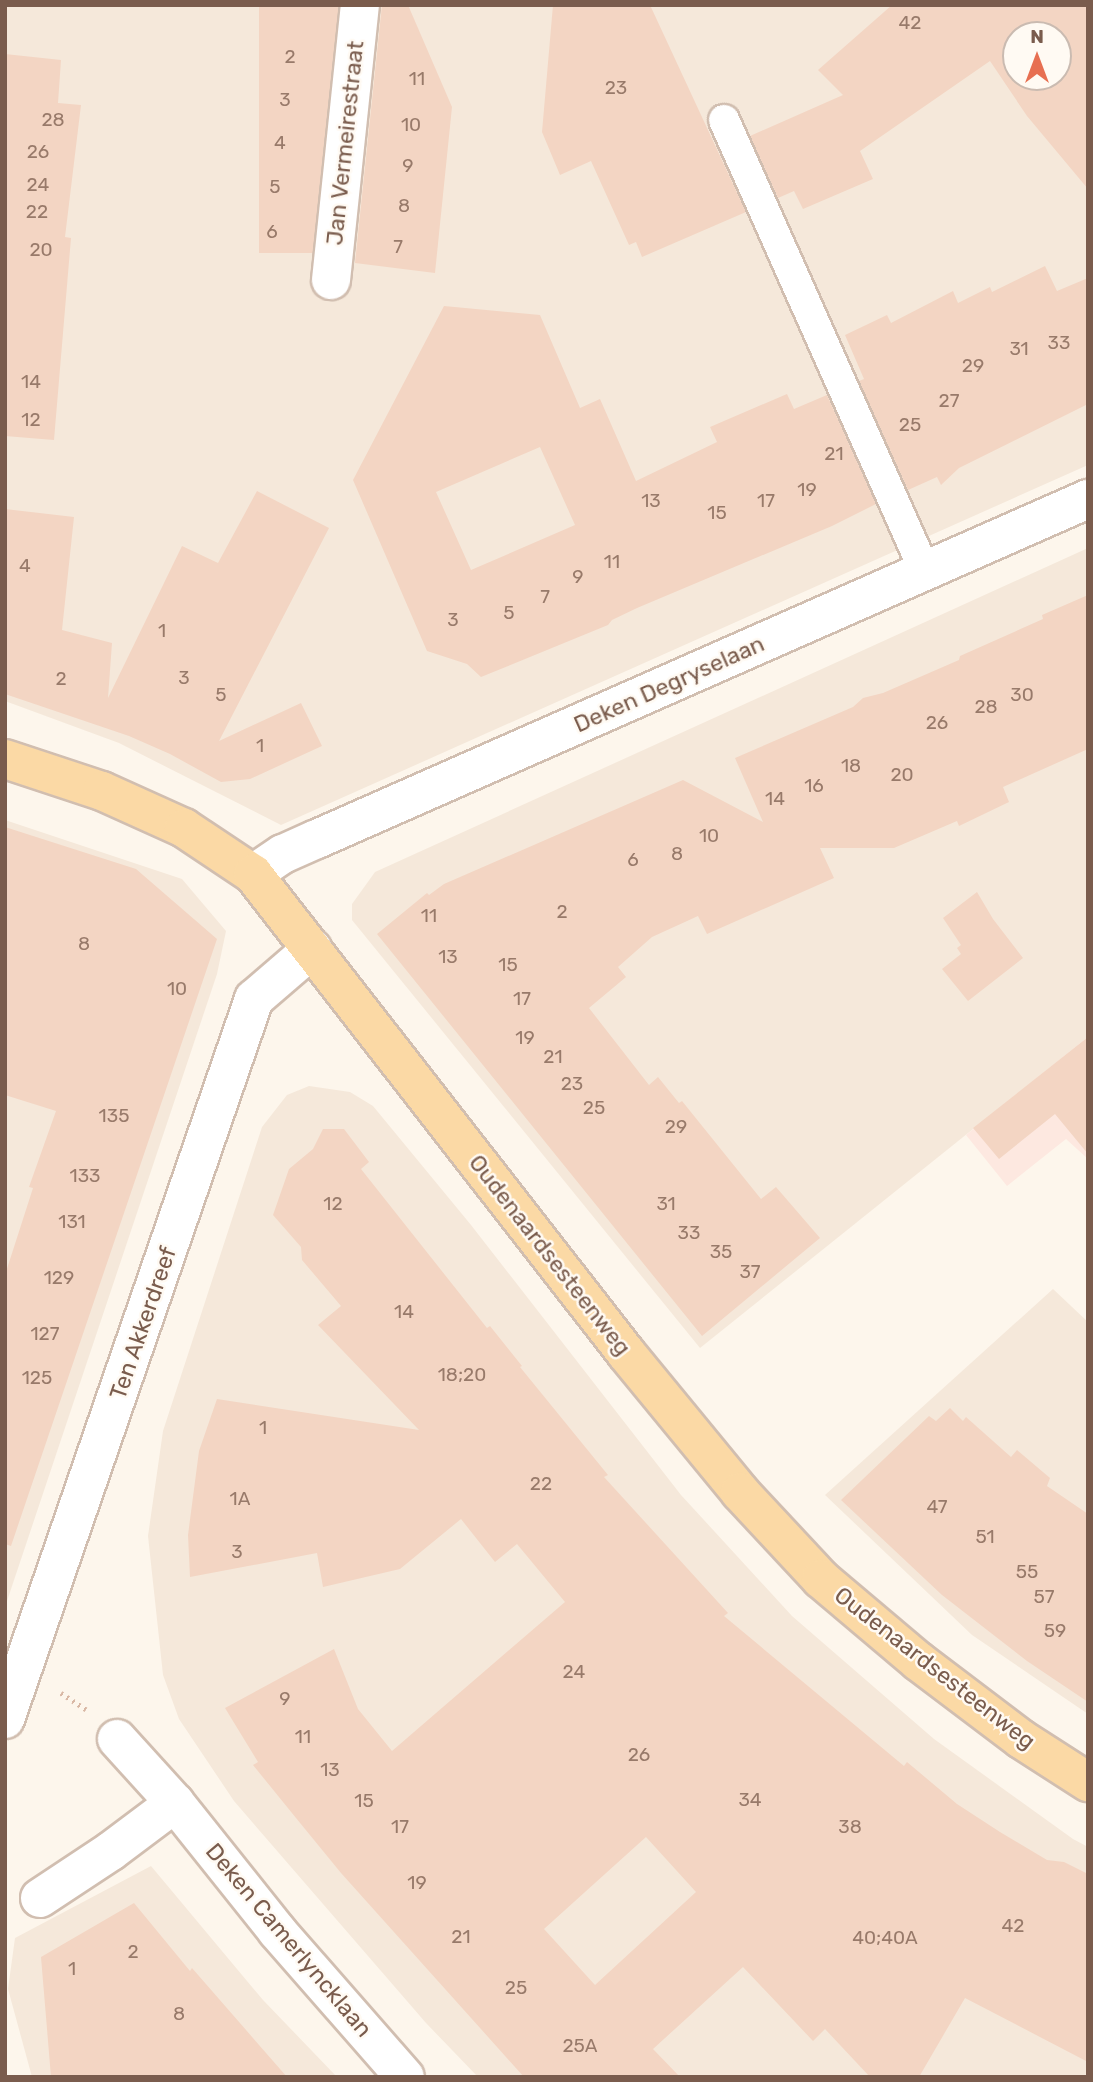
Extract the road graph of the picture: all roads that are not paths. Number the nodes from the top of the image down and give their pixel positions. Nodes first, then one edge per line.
1 (360, 5) edge
2 (724, 120) dead end
3 (331, 280) dead end
4 (1088, 499) edge
5 (925, 571) junction
6 (5, 759) edge
7 (254, 874) junction
8 (312, 949) junction
9 (5, 1718) edge
10 (117, 1739) road end
11 (1088, 1782) edge
12 (175, 1802) junction
13 (40, 1898) dead end
14 (405, 2077) edge

1 - 3 street, Jan Vermeirestraat
2 - 5 lane
4 - 5 street, Deken Degryselaan
5 - 7 street, Deken Degryselaan
6 - 7 main road, Oudenaardsesteenweg
7 - 8 main road, Oudenaardsesteenweg
8 - 9 street, Ten Akkerdreef
8 - 11 main road, Oudenaardsesteenweg
10 - 12 street, Deken Camerlyncklaan
12 - 13 street
12 - 14 street, Deken Camerlyncklaan

